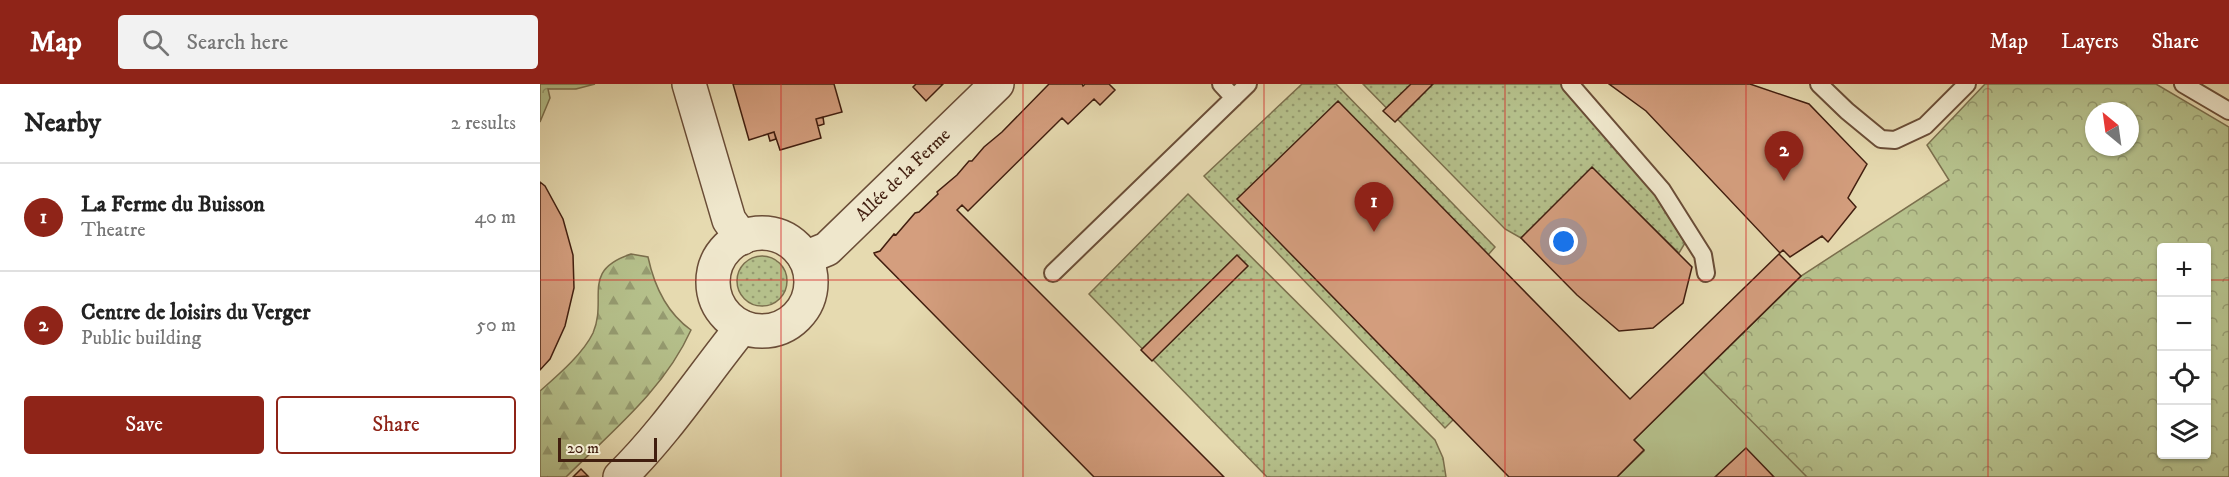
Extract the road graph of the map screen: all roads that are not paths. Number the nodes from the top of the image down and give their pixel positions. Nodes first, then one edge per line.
1 (689, 84) edge
2 (997, 84) edge
3 (1221, 84) edge
4 (1248, 84) edge
5 (1570, 84) edge
6 (1819, 84) edge
7 (1967, 84) edge
8 (2183, 84) edge
9 (1234, 98) junction
10 (2229, 111) edge
11 (742, 237) junction
12 (805, 258) junction
13 (1053, 273) dead end
14 (1706, 273) dead end
15 (742, 327) junction
16 (620, 477) edge

1 - 11 street
2 - 12 street, Allée de la Ferme
3 - 9 lane
4 - 9 lane
5 - 14 lane
6 - 7 lane
8 - 10 lane
9 - 13 lane
11 - 12 street
11 - 15 street
12 - 15 street
15 - 16 street

